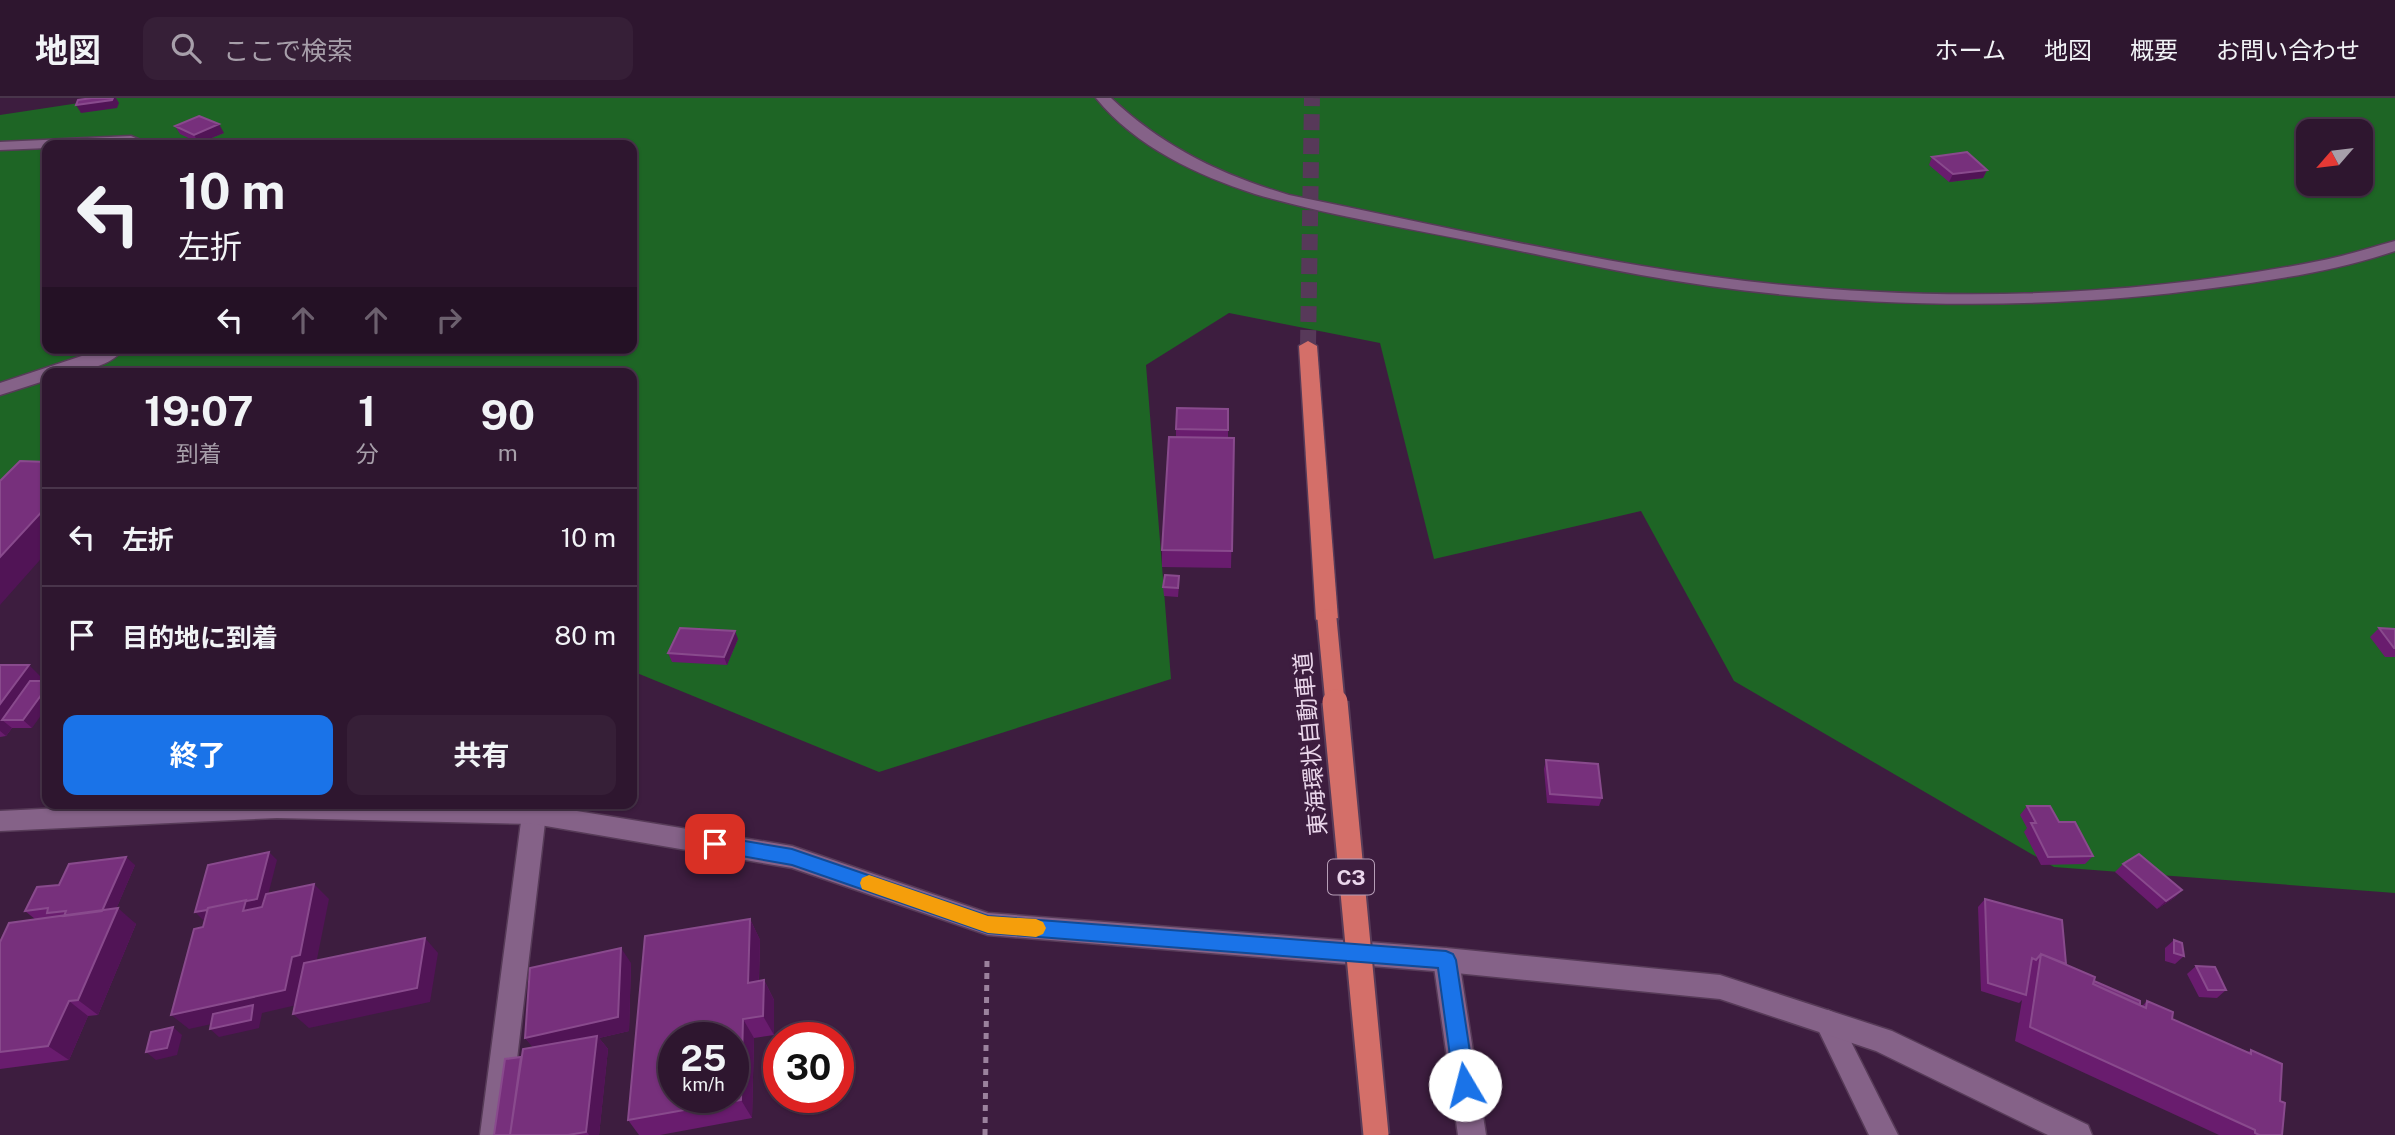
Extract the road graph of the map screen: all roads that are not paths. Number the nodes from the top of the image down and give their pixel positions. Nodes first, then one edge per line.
1 (1103, 98) edge
2 (42, 144) edge
3 (0, 146) edge
4 (2395, 246) edge
5 (1308, 346) tunnel mouth
6 (111, 354) edge
7 (69, 368) edge
8 (42, 376) edge
9 (0, 389) edge
10 (256, 809) edge
11 (320, 809) edge
12 (534, 814) junction
13 (0, 821) edge
14 (1446, 960) junction
15 (1828, 1023) junction
16 (494, 1135) edge
17 (1376, 1135) edge
18 (1472, 1135) edge
19 (1884, 1135) edge
20 (2078, 1135) edge

1 - 4 street
2 - 3 street
5 - 17 highway, 東海環状自動車道 / C3, bridge
6 - 7 street
8 - 9 street
10 - 13 street
11 - 12 street
12 - 14 street
12 - 16 street
14 - 15 street
14 - 18 street
15 - 19 street
15 - 20 street

